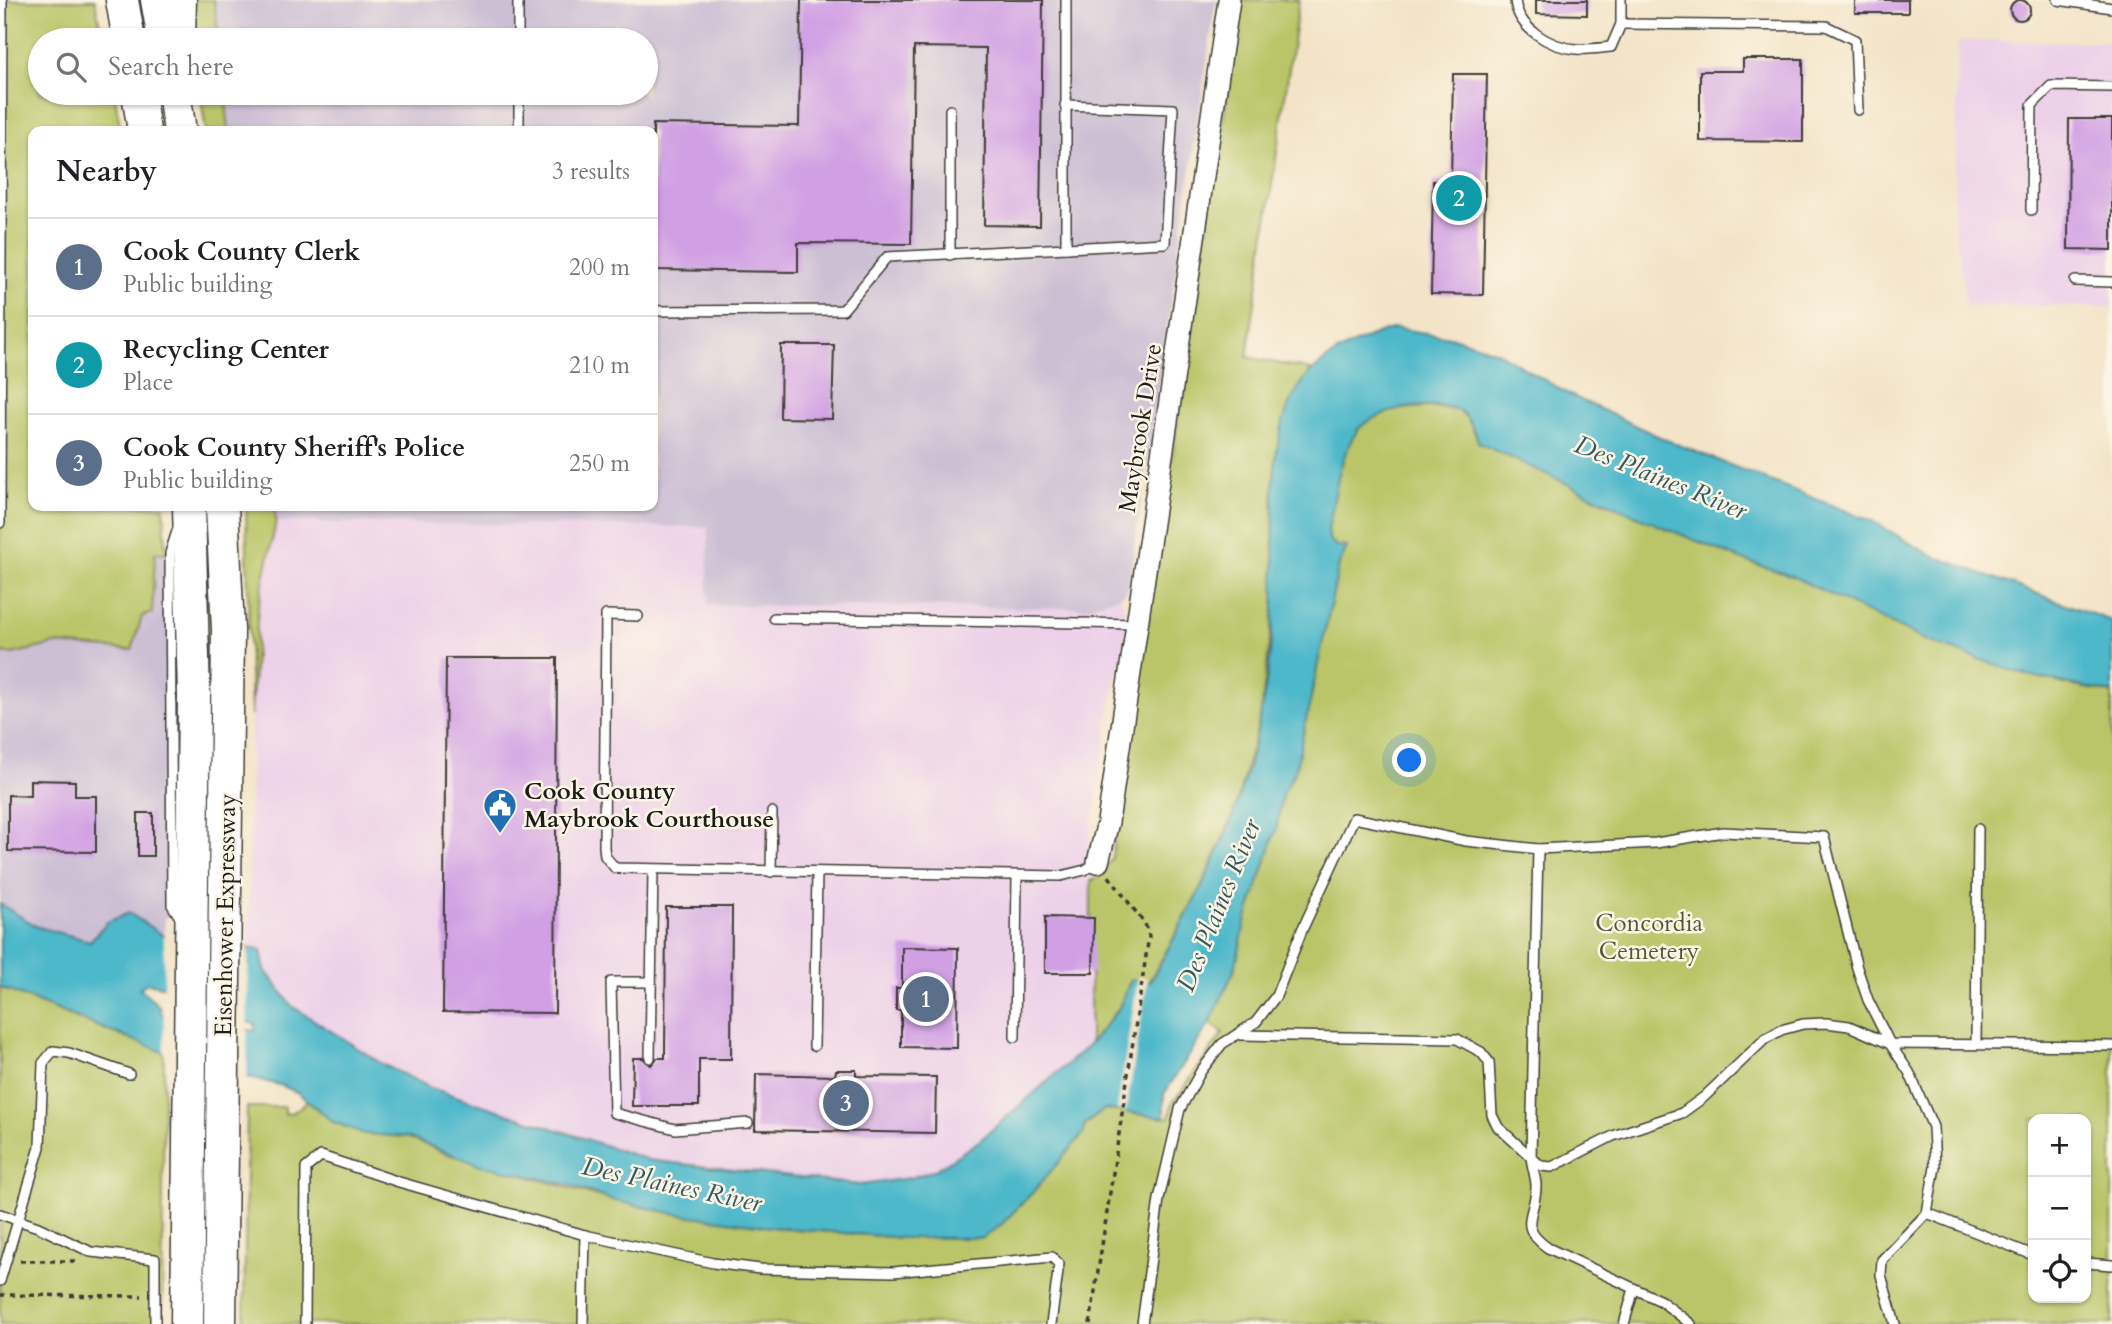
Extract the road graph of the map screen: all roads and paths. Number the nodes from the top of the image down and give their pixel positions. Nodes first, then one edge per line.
1 (2, 0) edge
2 (122, 0) edge
3 (157, 0) edge
4 (180, 0) edge
5 (518, 0) edge
6 (1066, 0) edge
7 (1229, 0) edge
8 (1515, 0) edge
9 (1621, 0) edge
10 (2058, 0) edge
11 (2112, 8) edge
12 (1621, 24) junction
13 (127, 28) edge
14 (162, 28) edge
15 (179, 28) edge
16 (518, 28) edge
17 (2112, 87) edge
18 (140, 105) edge
19 (519, 105) edge
20 (1065, 105) junction
21 (950, 110) dead end
22 (1857, 110) dead end
23 (144, 126) edge
24 (519, 126) edge
25 (2031, 210) dead end
26 (1, 245) edge
27 (1066, 248) junction
28 (950, 255) junction
29 (2075, 282) dead end
30 (2112, 282) edge
31 (658, 311) edge
32 (1, 420) edge
33 (186, 511) edge
34 (222, 511) edge
35 (0, 523) edge
36 (638, 616) dead end
37 (774, 618) dead end
38 (1137, 624) junction
39 (772, 812) dead end
40 (1978, 829) dead end
41 (1538, 849) junction
42 (1098, 862) junction
43 (653, 871) junction
44 (771, 872) junction
45 (817, 872) junction
46 (1017, 876) junction
47 (651, 982) junction
48 (1241, 1035) junction
49 (1015, 1037) dead end
50 (1890, 1044) junction
51 (1976, 1044) junction
52 (814, 1046) dead end
53 (2112, 1046) edge
54 (650, 1058) dead end
55 (129, 1074) dead end
56 (748, 1123) dead end
57 (1531, 1157) junction
58 (1927, 1213) junction
59 (0, 1214) edge
60 (18, 1219) junction
61 (585, 1235) junction
62 (79, 1247) junction
63 (2028, 1253) edge
64 (6, 1261) junction
65 (2091, 1263) edge
66 (2112, 1265) edge
67 (0, 1280) edge
68 (1634, 1289) junction
69 (0, 1295) edge
70 (155, 1296) junction
71 (155, 1324) edge
72 (187, 1324) edge
73 (220, 1324) edge
74 (305, 1324) edge
75 (583, 1324) edge
76 (1051, 1324) edge
77 (1090, 1324) edge
78 (1142, 1324) edge
79 (1624, 1324) edge
80 (1691, 1324) edge
81 (1895, 1324) edge

1 - 26 lane
2 - 13 highway
3 - 14 highway
4 - 15 highway
5 - 16 lane
6 - 20 lane
7 - 38 street, Maybrook Drive
8 - 12 lane
9 - 12 lane
10 - 11 lane
12 - 22 lane
17 - 25 lane
18 - 23 highway
19 - 24 lane
20 - 27 lane
20 - 27 lane
21 - 28 lane
26 - 32 lane
27 - 28 lane
28 - 31 lane
29 - 30 lane
32 - 35 lane
33 - 72 highway, Eisenhower Expressway
34 - 73 highway, Eisenhower Expressway
36 - 43 lane
37 - 38 lane
38 - 42 street, Maybrook Drive
39 - 44 lane
40 - 51 lane
41 - 48 lane
41 - 50 lane
41 - 57 lane
42 - 46 lane
42 - 77 path
43 - 44 lane
43 - 47 lane
44 - 45 lane
45 - 46 lane
45 - 52 lane
46 - 49 lane
47 - 54 lane
47 - 56 lane
48 - 57 lane
48 - 78 lane
50 - 51 lane
50 - 57 lane
50 - 58 lane
51 - 53 lane
55 - 60 lane
57 - 68 lane
58 - 63 lane
58 - 81 lane
59 - 60 lane
60 - 62 lane
60 - 64 lane
61 - 74 lane
61 - 75 lane
61 - 76 lane
62 - 64 path
62 - 70 lane
64 - 67 lane
65 - 66 lane
68 - 79 lane
68 - 80 lane
69 - 70 path
70 - 71 lane

